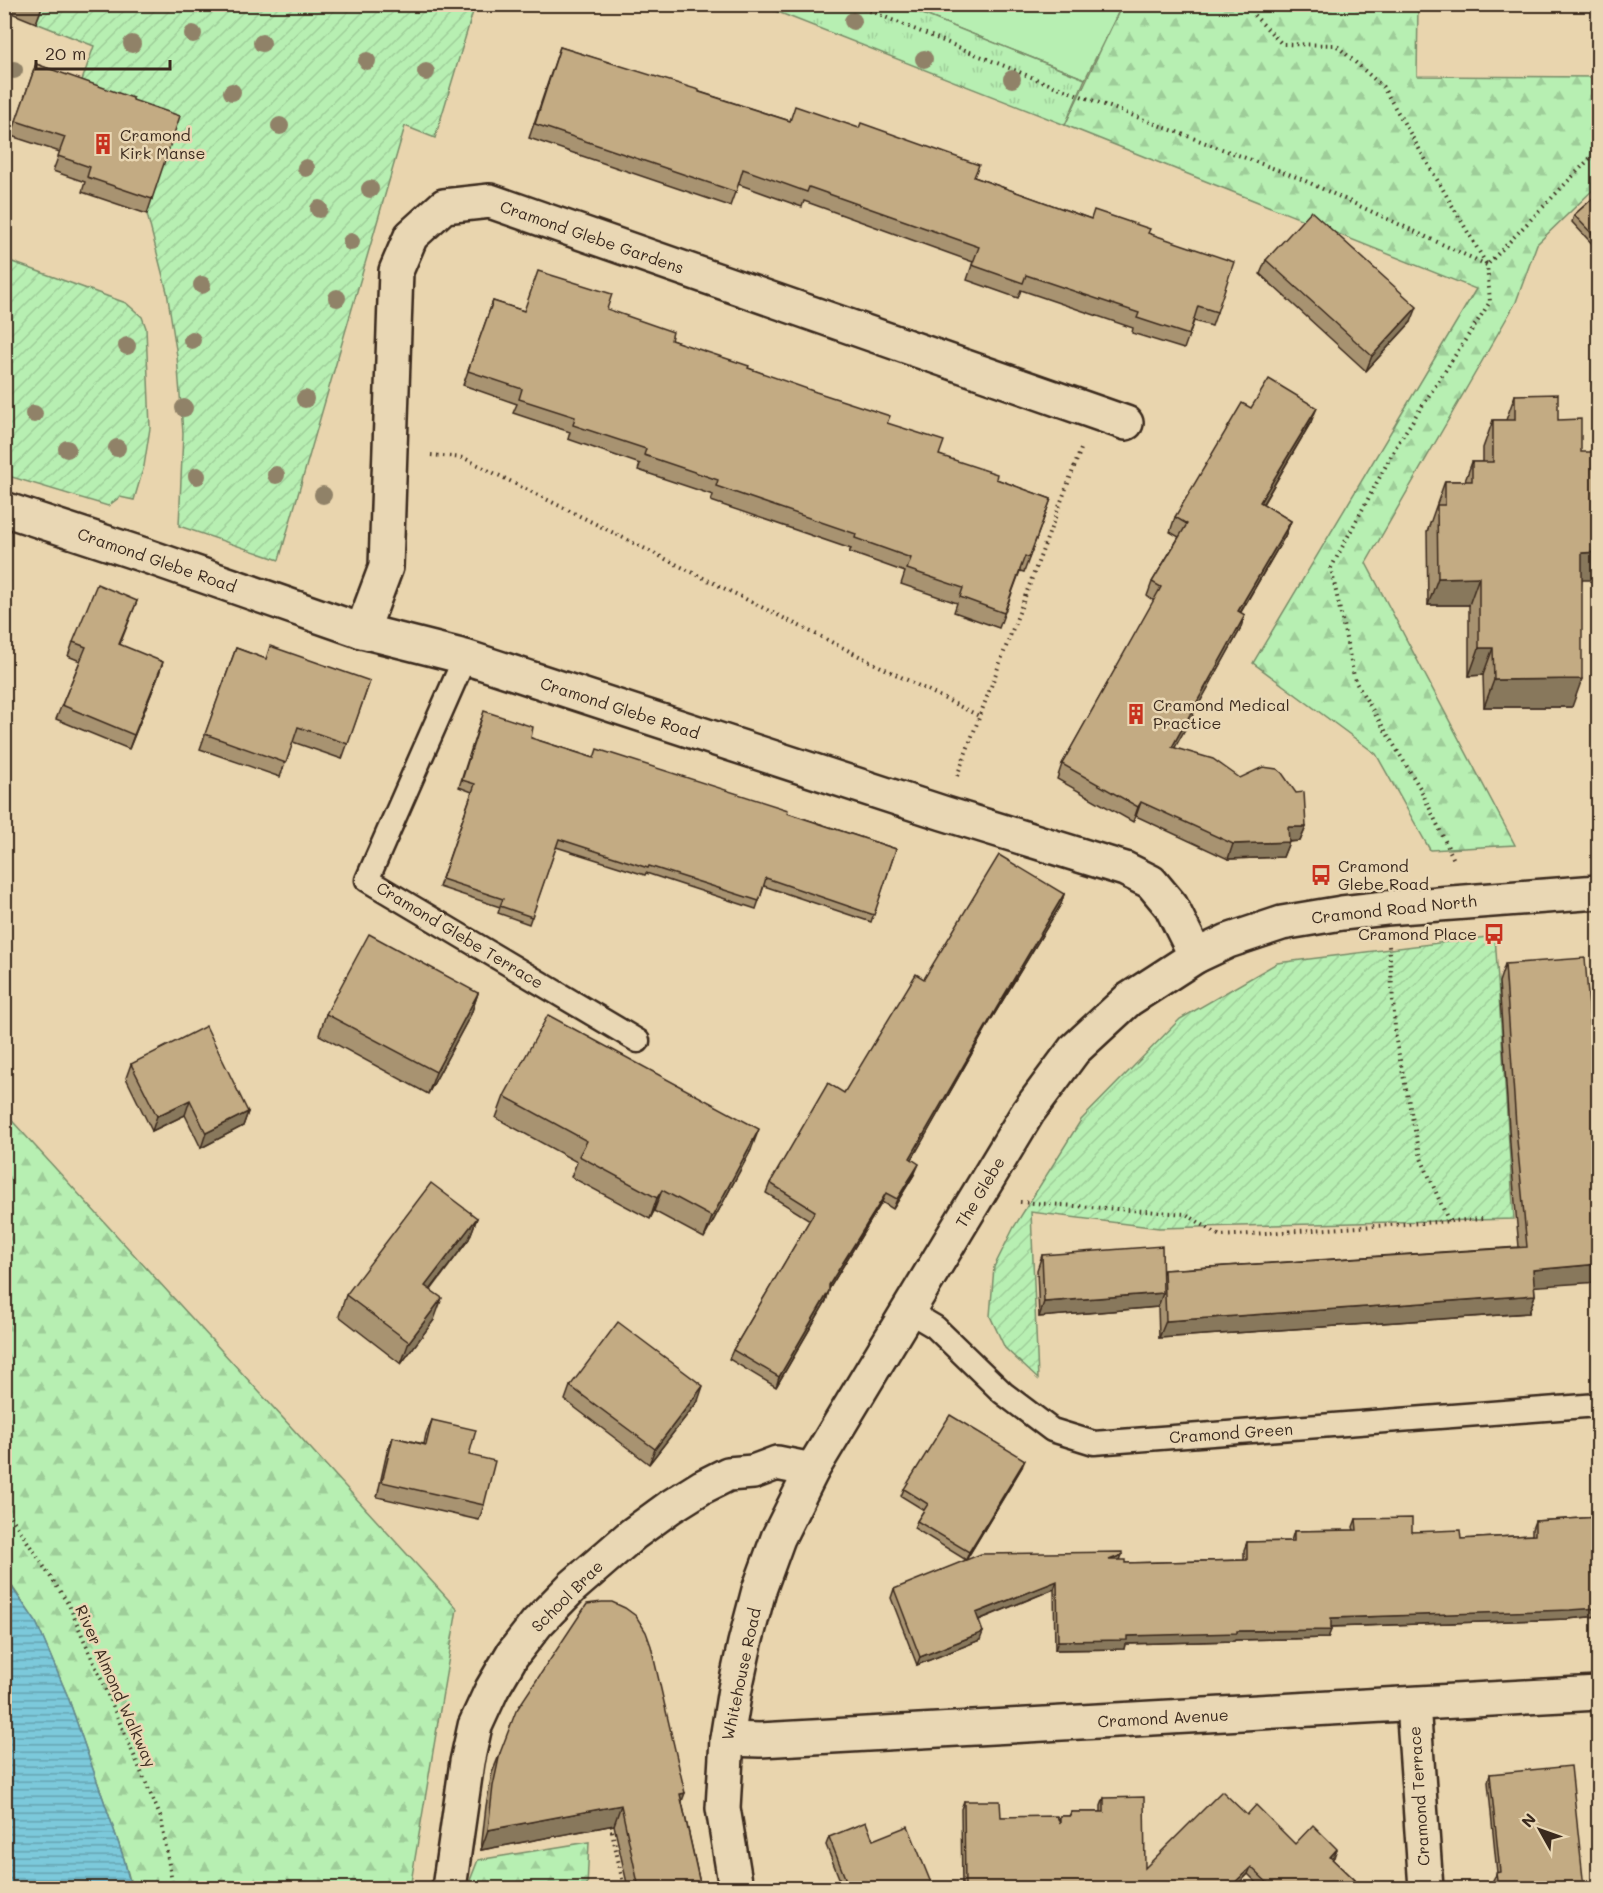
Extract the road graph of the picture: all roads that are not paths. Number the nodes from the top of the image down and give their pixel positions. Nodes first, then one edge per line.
1 (1126, 423) dead end
2 (4, 509) edge
3 (362, 631) junction
4 (465, 657) junction
5 (1599, 892) edge
6 (1196, 956) junction
7 (638, 1041) dead end
8 (908, 1311) junction
9 (1599, 1405) edge
10 (812, 1470) junction
11 (1599, 1693) edge
12 (1413, 1704) junction
13 (727, 1739) junction
14 (449, 1888) edge
15 (736, 1888) edge
16 (1426, 1888) edge

1 - 3 street, Cramond Glebe Gardens
2 - 3 street, Cramond Glebe Road
3 - 4 street, Cramond Glebe Road
4 - 6 street, Cramond Glebe Road
4 - 7 lane, Cramond Glebe Terrace
5 - 6 street, Cramond Road North
6 - 8 street, The Glebe
8 - 9 lane, Cramond Green
8 - 10 street, The Glebe
10 - 13 street, Whitehouse Road
10 - 14 street, School Brae
11 - 12 street, Cramond Avenue
12 - 13 street, Cramond Avenue
12 - 16 street, Cramond Terrace
13 - 15 street, Whitehouse Road

